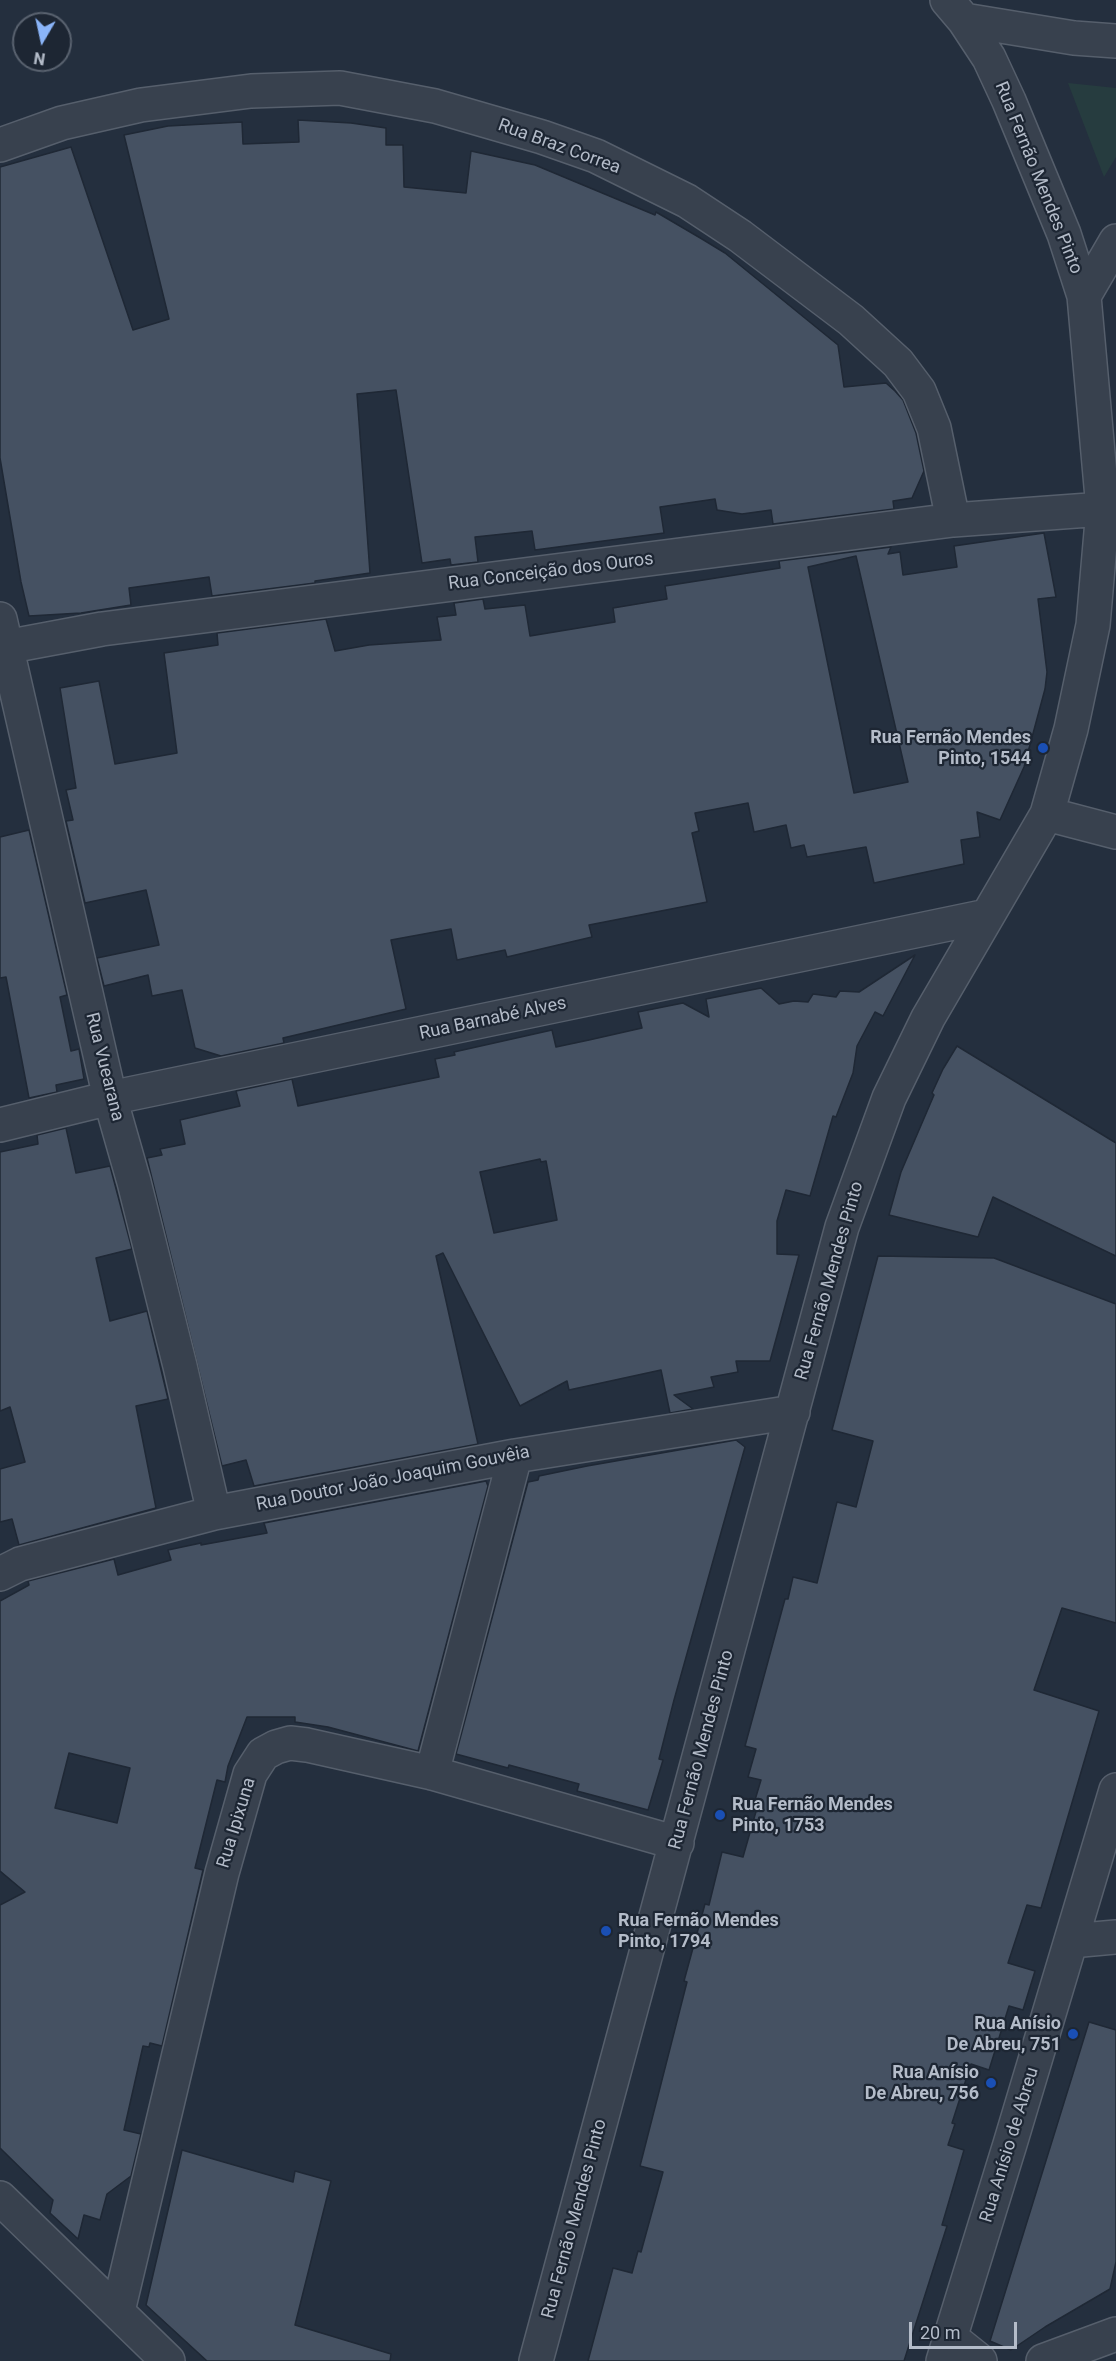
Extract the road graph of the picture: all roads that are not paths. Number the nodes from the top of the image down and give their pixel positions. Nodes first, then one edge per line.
1 (956, 10) edge
2 (1116, 41) edge
3 (0, 145) edge
4 (1116, 241) edge
5 (1084, 296) junction
6 (1103, 509) junction
7 (953, 520) junction
8 (3, 638) edge
9 (1047, 814) junction
10 (1116, 831) edge
11 (987, 916) junction
12 (110, 1098) junction
13 (0, 1125) edge
14 (793, 1412) junction
15 (514, 1456) junction
16 (214, 1513) junction
17 (0, 1574) edge
18 (432, 1773) junction
19 (1116, 1790) edge
20 (676, 1843) junction
21 (1116, 1936) edge
22 (1071, 1941) junction
23 (0, 2198) edge
24 (118, 2311) junction
25 (1116, 2334) edge
26 (946, 2349) edge
27 (168, 2361) edge
28 (536, 2361) edge
29 (980, 2361) edge
30 (1044, 2361) edge

1 - 2 street
1 - 5 street, Rua Fernão Mendes Pinto
3 - 7 street, Rua Braz Correa
4 - 5 street
5 - 6 street, Rua Fernão Mendes Pinto
6 - 7 street, Rua Conceição dos Ouros
6 - 9 street, Rua Fernão Mendes Pinto
7 - 8 street, Rua Conceição dos Ouros
8 - 12 street, Rua Vuearana
9 - 10 street
9 - 11 street, Rua Fernão Mendes Pinto
11 - 12 street, Rua Barnabé Alves
11 - 14 street, Rua Fernão Mendes Pinto
12 - 13 street, Rua Barnabé Alves
12 - 16 street, Rua Vuearana
14 - 15 street, Rua Doutor João Joaquim Gouvêia
14 - 20 street, Rua Fernão Mendes Pinto
15 - 16 street, Rua Doutor João Joaquim Gouvêia
15 - 18 street
16 - 17 street, Rua Doutor João Joaquim Gouvêia
18 - 20 street, Rua Ipixuna
18 - 24 street, Rua Ipixuna
19 - 22 street, Rua Anísio de Abreu
20 - 28 street, Rua Fernão Mendes Pinto
21 - 22 street
22 - 26 street, Rua Anísio de Abreu
23 - 24 street
24 - 27 street
25 - 30 street
26 - 29 street

